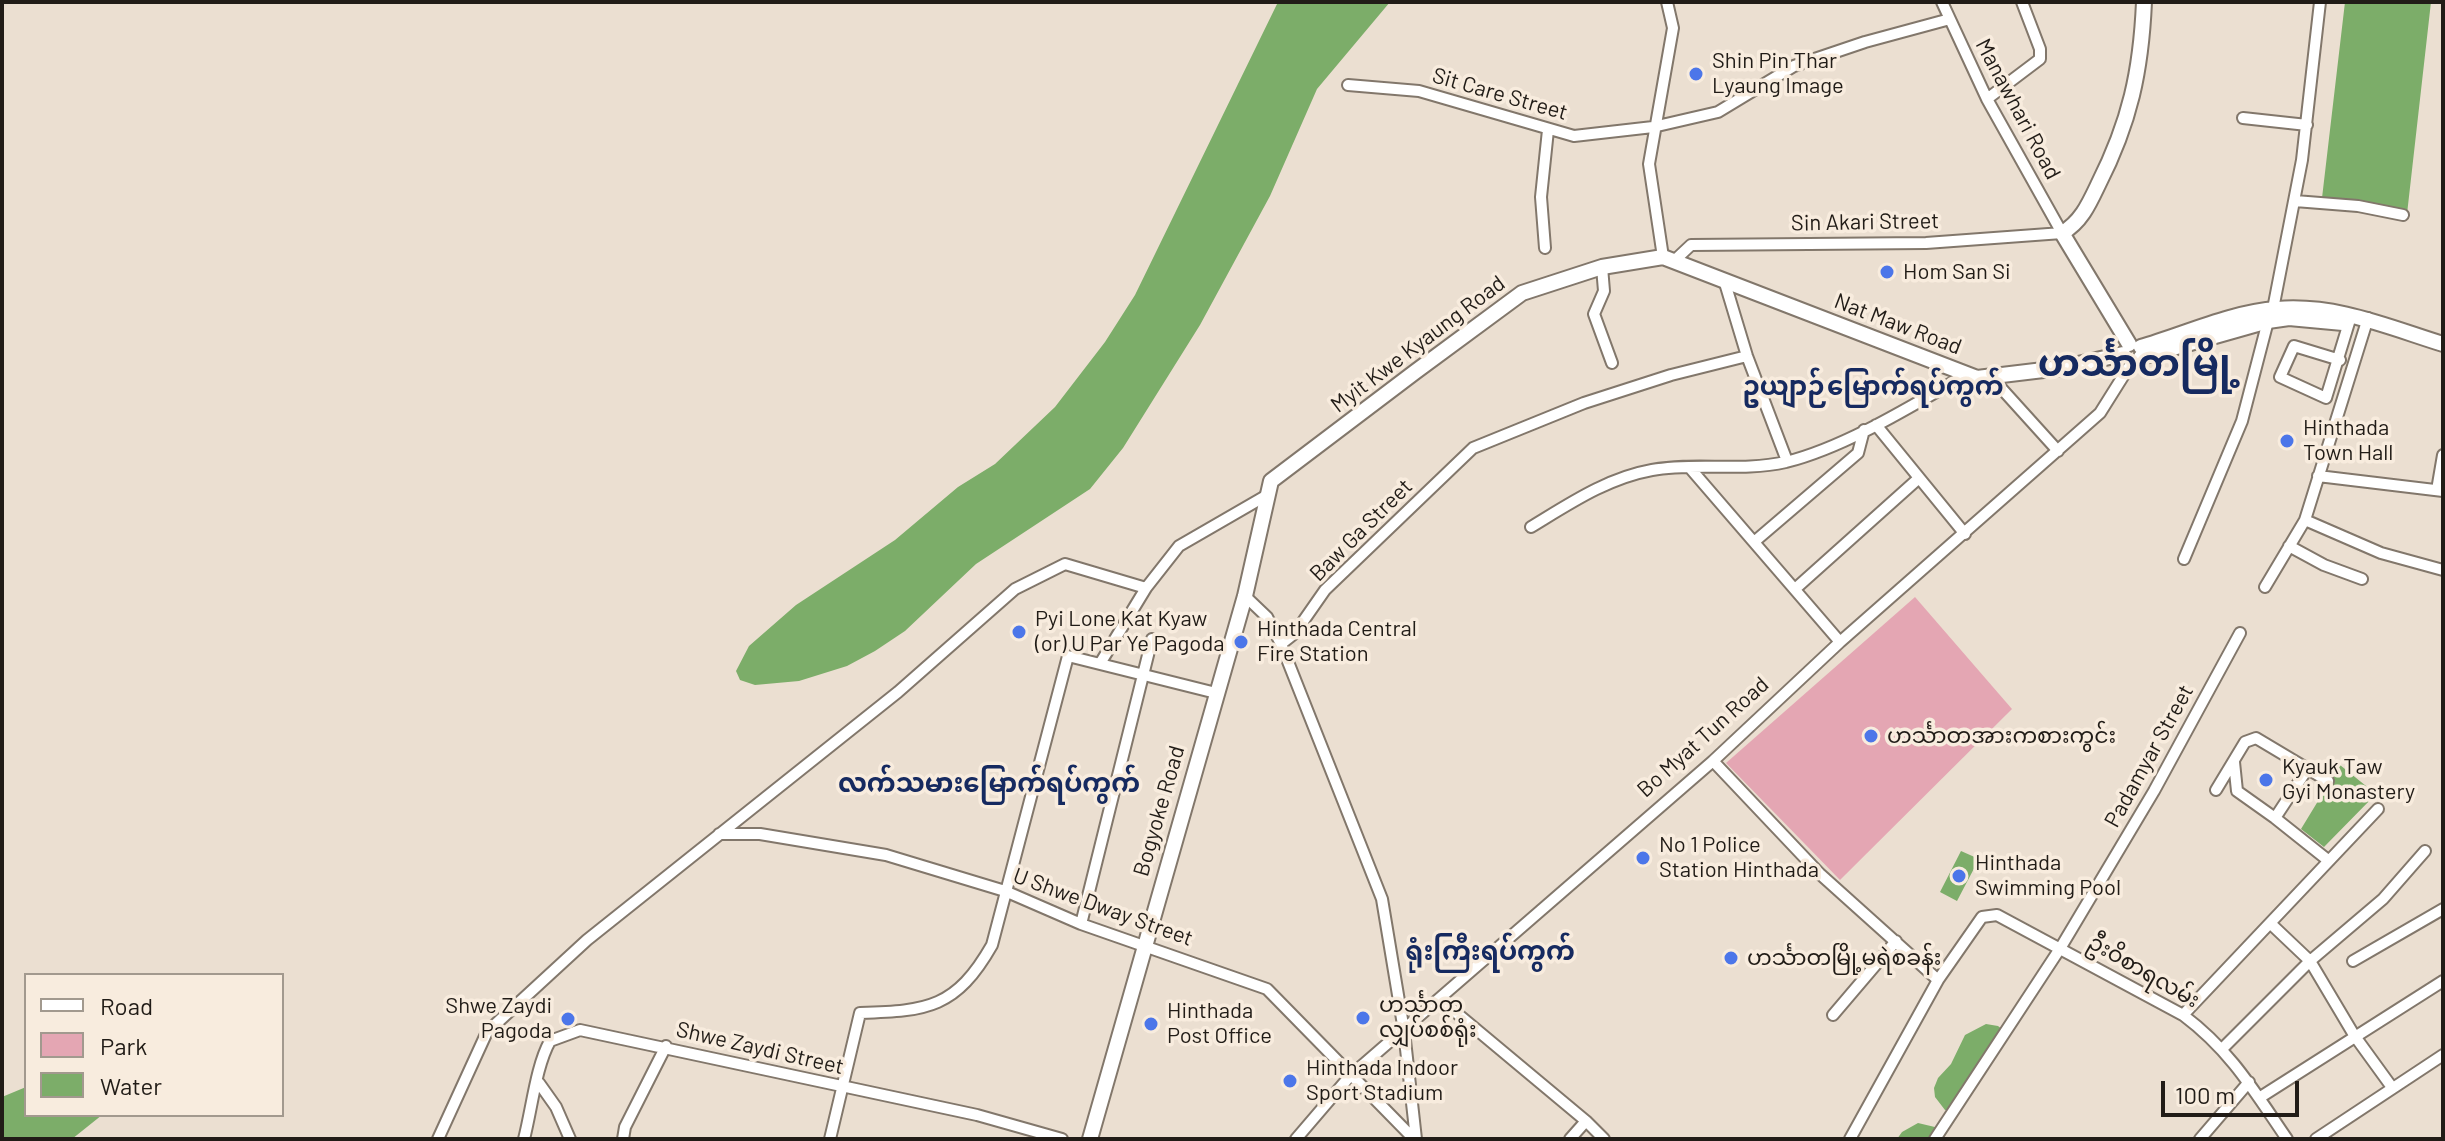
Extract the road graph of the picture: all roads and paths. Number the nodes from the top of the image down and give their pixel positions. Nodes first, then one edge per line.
1 (1667, 2) edge
2 (1942, 2) edge
3 (2022, 2) edge
4 (2144, 2) edge
5 (2320, 2) edge
6 (1950, 19) junction
7 (1348, 85) dead end
8 (1987, 99) junction
9 (2243, 118) dead end
10 (2307, 125) junction
11 (1653, 127) junction
12 (1548, 130) junction
13 (2295, 201) junction
14 (2403, 215) dead end
15 (2068, 229) junction
16 (1545, 248) dead end
17 (1669, 259) junction
18 (1602, 267) junction
19 (1725, 283) junction
20 (2271, 315) junction
21 (2359, 322) junction
22 (2403, 335) junction
23 (2443, 344) edge
24 (2443, 352) edge
25 (2133, 353) junction
26 (1747, 356) junction
27 (2340, 360) junction
28 (1612, 363) dead end
29 (1967, 374) junction
30 (1992, 378) junction
31 (1876, 425) junction
32 (1864, 430) junction
33 (2058, 451) junction
34 (2443, 455) edge
35 (1787, 461) junction
36 (1690, 468) junction
37 (2318, 476) junction
38 (1919, 478) junction
39 (2440, 490) edge
40 (1269, 494) junction
41 (2305, 520) junction
42 (1531, 527) dead end
43 (1965, 534) junction
44 (1754, 542) junction
45 (2289, 546) junction
46 (2184, 559) dead end
47 (2443, 570) edge
48 (2362, 579) dead end
49 (2265, 587) dead end
50 (1146, 588) junction
51 (1795, 589) junction
52 (1245, 596) junction
53 (2240, 633) dead end
54 (1152, 639) dead end
55 (1840, 642) junction
56 (1281, 644) junction
57 (1101, 662) junction
58 (1144, 674) junction
59 (1216, 693) junction
60 (2234, 760) junction
61 (1713, 761) junction
62 (2308, 768) junction
63 (2328, 781) dead end
64 (2216, 790) dead end
65 (2378, 809) dead end
66 (2275, 818) junction
67 (717, 834) junction
68 (2425, 851) dead end
69 (2329, 861) junction
70 (1005, 891) junction
71 (2443, 909) edge
72 (1081, 924) junction
73 (2271, 924) junction
74 (1896, 941) junction
75 (1146, 945) junction
76 (2061, 947) junction
77 (2310, 961) junction
78 (2353, 961) dead end
79 (1938, 980) junction
80 (2443, 981) edge
81 (1441, 1000) junction
82 (1833, 1015) dead end
83 (2183, 1015) junction
84 (1404, 1031) junction
85 (2354, 1035) junction
86 (666, 1046) junction
87 (2223, 1048) junction
88 (2443, 1055) edge
89 (1350, 1076) junction
90 (2249, 1082) junction
91 (539, 1083) junction
92 (2391, 1086) junction
93 (839, 1088) junction
94 (2259, 1098) junction
95 (1586, 1121) junction
96 (438, 1139) edge
97 (524, 1139) edge
98 (570, 1139) edge
99 (623, 1139) edge
100 (830, 1139) edge
101 (1062, 1139) edge
102 (1090, 1139) edge
103 (1296, 1139) edge
104 (1415, 1139) edge
105 (1570, 1139) edge
106 (1604, 1139) edge
107 (1850, 1139) edge
108 (1935, 1139) edge
109 (2200, 1139) edge
110 (2287, 1139) edge
111 (2316, 1139) edge

1 - 11 street
2 - 6 street, Manawhari Road
3 - 8 street
4 - 15 main road
5 - 10 street
6 - 8 street, Manawhari Road
6 - 11 street, Sit Care Street
7 - 12 street, Sit Care Street
8 - 15 street, Manawhari Road
9 - 10 street
10 - 13 street
11 - 12 street, Sit Care Street
11 - 17 street
12 - 16 street
13 - 14 street
13 - 20 street
15 - 17 street, Sin Akari Street
15 - 25 main road
17 - 18 main road, Myit Kwe Kyaung Road
17 - 19 main road, Nat Maw Road
18 - 28 street
18 - 40 main road, Myit Kwe Kyaung Road
19 - 26 street
19 - 29 main road, Nat Maw Road
20 - 21 main road, Nat Maw Road
20 - 25 main road, Nat Maw Road
20 - 46 street
21 - 22 main road, Nat Maw Road
21 - 27 street
21 - 37 street
22 - 23 main road, Nat Maw Road
22 - 24 main road, Nat Maw Road
25 - 30 main road, Nat Maw Road
25 - 33 street, Bo Myat Tun Road
26 - 35 street
26 - 56 street, Baw Ga Street
27 - 27 street
29 - 30 main road, Nat Maw Road
29 - 31 street
30 - 33 street
31 - 32 street
31 - 38 street
32 - 35 street
32 - 44 street
33 - 43 street, Bo Myat Tun Road
34 - 39 street
35 - 36 street
36 - 42 street
36 - 44 street
37 - 39 street
37 - 41 street
38 - 43 street
38 - 51 street
40 - 50 street
40 - 52 main road, Bogyoke Road
41 - 45 street
41 - 47 street
43 - 55 street, Bo Myat Tun Road
44 - 51 street
45 - 48 street
45 - 49 street
50 - 57 street
50 - 67 street
51 - 55 street
52 - 56 street
52 - 59 main road, Bogyoke Road
53 - 76 street, Padamyar Street
54 - 58 street
55 - 61 street, Bo Myat Tun Road
56 - 84 street
57 - 58 street
57 - 70 street
58 - 59 street
58 - 72 street
59 - 75 main road, Bogyoke Road
60 - 62 street
60 - 64 street
60 - 66 street
61 - 74 street
61 - 81 street, Bo Myat Tun Road
62 - 63 street
62 - 66 street
65 - 69 street
66 - 69 street
67 - 70 street, U Shwe Dway Street
67 - 96 street
68 - 77 street
69 - 73 street
70 - 72 street, U Shwe Dway Street
70 - 93 street
71 - 78 street
72 - 75 street, U Shwe Dway Street
73 - 77 street
73 - 83 street
74 - 79 street
74 - 82 street
75 - 89 street, U Shwe Dway Street
75 - 102 main road, Bogyoke Road
76 - 79 street, ဦးဝိစာရလမ်း
76 - 83 street, ဦးဝိစာရလမ်း
76 - 108 street, Padamyar Street
77 - 85 street
77 - 87 street
79 - 107 street
80 - 85 street
81 - 84 street, Bo Myat Tun Road
81 - 95 street
83 - 87 street, ဦးဝိစာရလမ်း
84 - 89 street, Bo Myat Tun Road
84 - 104 street
85 - 92 street
85 - 94 street
86 - 91 street, Shwe Zaydi Street
86 - 93 street, Shwe Zaydi Street
86 - 99 street
87 - 90 street, ဦးဝိစာရလမ်း
88 - 92 street
89 - 103 street, Bo Myat Tun Road
89 - 104 street, U Shwe Dway Street
90 - 94 street, ဦးဝိစာရလမ်း
90 - 109 street
91 - 97 street, Shwe Zaydi Street
91 - 98 street
92 - 111 street
93 - 100 street
93 - 101 street, Shwe Zaydi Street
94 - 110 street, ဦးဝိစာရလမ်း
95 - 105 street
95 - 106 street

